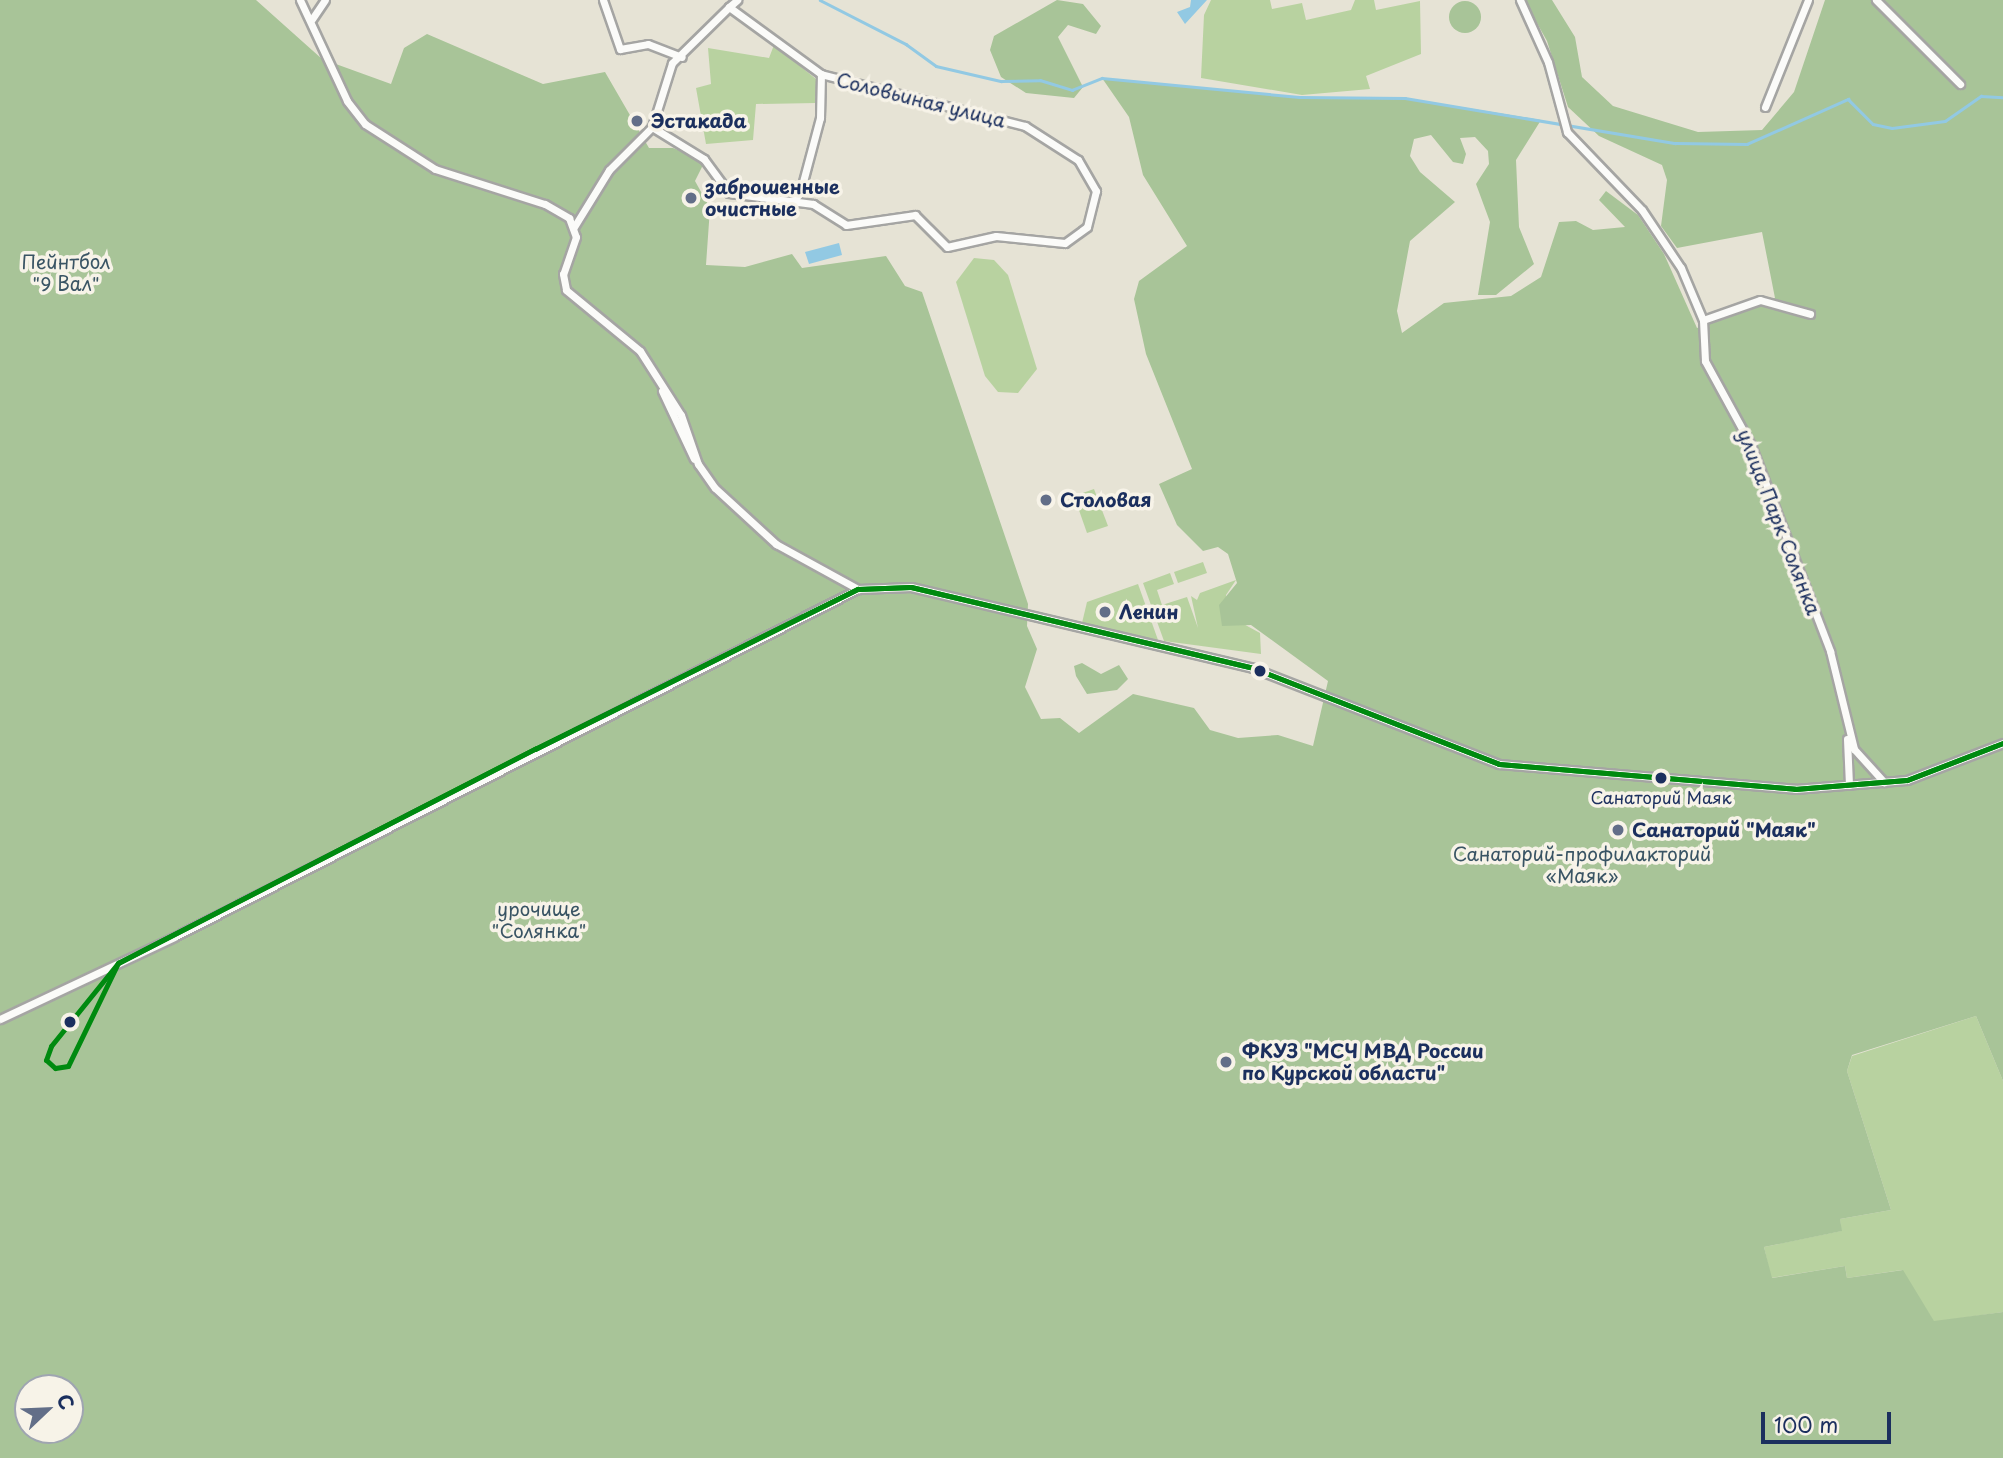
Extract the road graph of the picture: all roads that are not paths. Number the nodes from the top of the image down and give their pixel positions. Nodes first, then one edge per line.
1 (300, 0) edge
2 (325, 0) edge
3 (603, 0) edge
4 (737, 0) edge
5 (1520, 0) edge
6 (1808, 0) edge
7 (1876, 0) edge
8 (729, 7) junction
9 (312, 19) junction
10 (682, 57) junction
11 (821, 74) junction
12 (1961, 84) dead end
13 (1765, 107) dead end
14 (652, 127) junction
15 (791, 202) junction
16 (575, 227) junction
17 (1810, 314) dead end
18 (1703, 320) junction
19 (858, 589) junction
20 (1847, 731) junction
21 (2003, 743) edge
22 (1885, 783) junction
23 (1849, 785) junction
24 (0, 1019) edge

1 - 9 street
2 - 9 street
3 - 10 street
4 - 8 street
5 - 18 street, улица Парк Солянка
6 - 13 street
7 - 12 street
8 - 10 street
8 - 11 street, Соловьиная улица
9 - 16 street
10 - 14 street
11 - 15 street
11 - 15 street, Соловьиная улица
14 - 15 street
14 - 16 street
16 - 19 street
17 - 18 street
18 - 20 street, улица Парк Солянка
19 - 23 street
19 - 24 street
20 - 22 street, улица Парк Солянка
20 - 23 street
21 - 22 street
22 - 23 street

